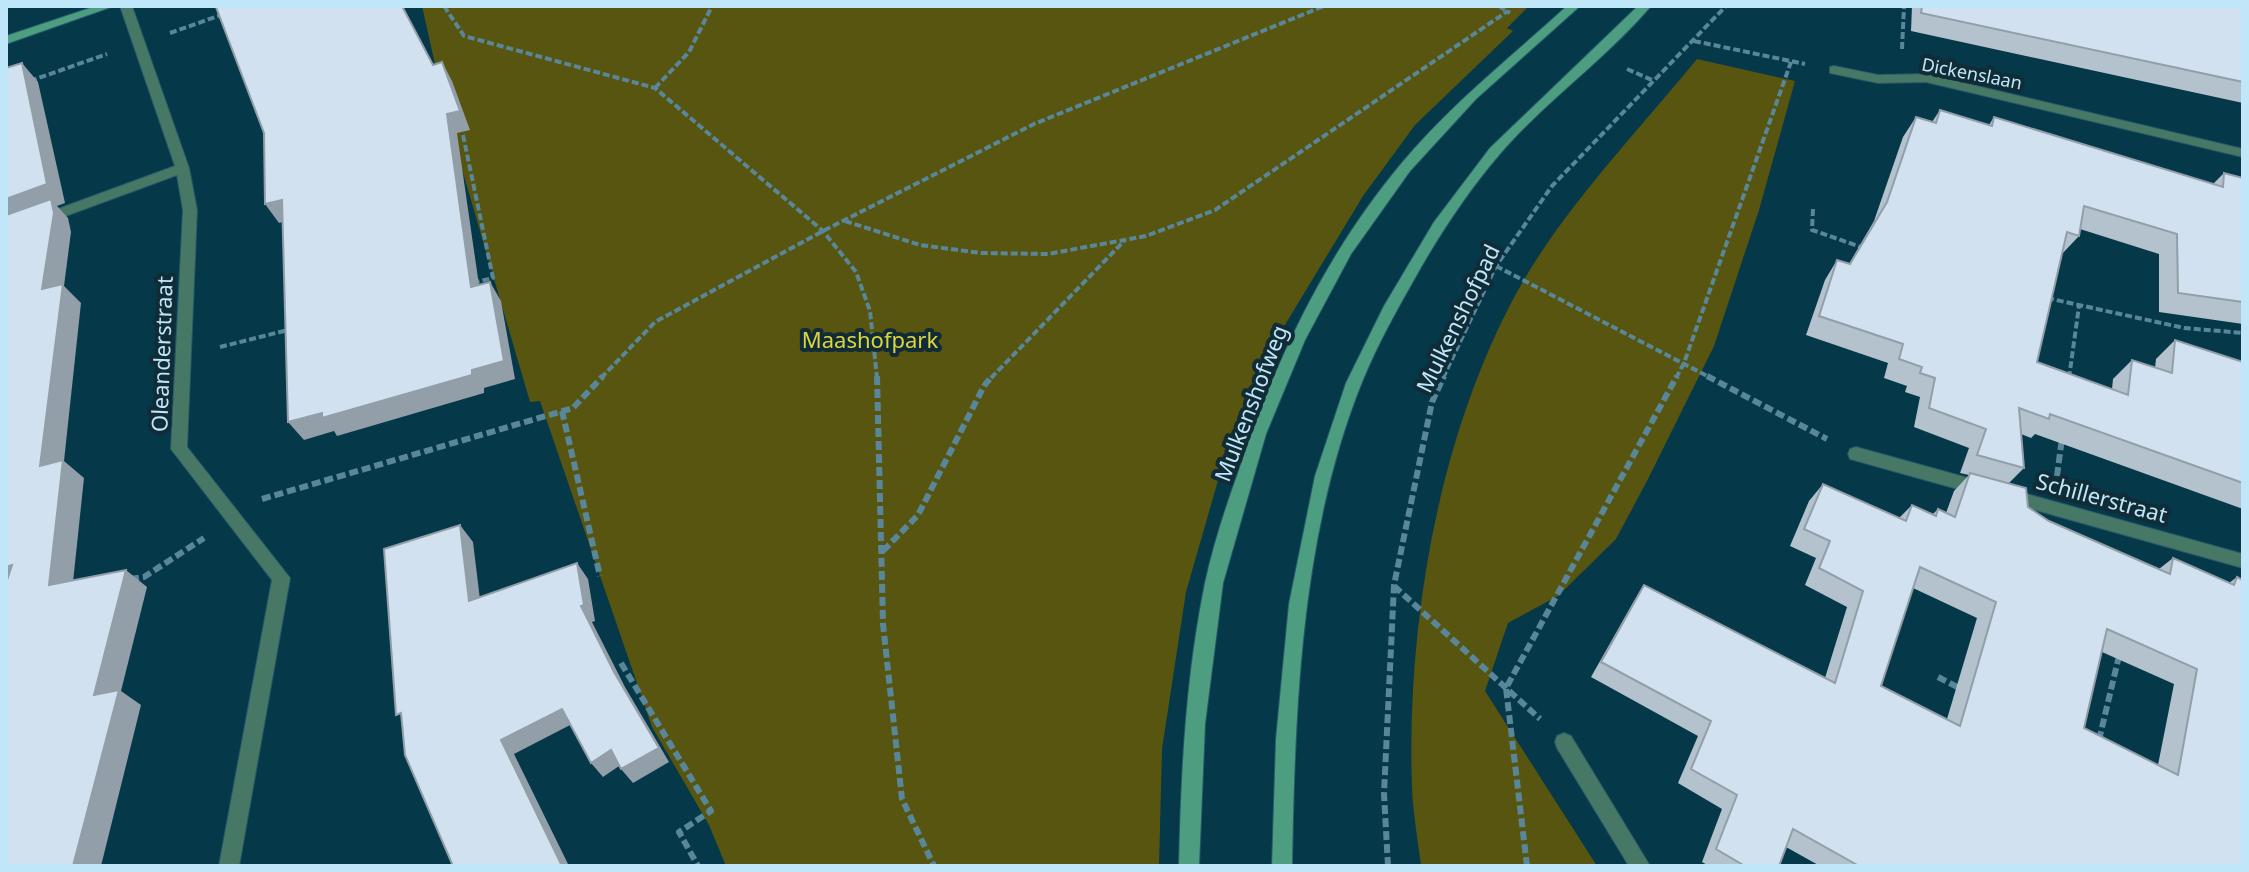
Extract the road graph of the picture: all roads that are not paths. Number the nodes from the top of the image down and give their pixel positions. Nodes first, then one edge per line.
1 (108, 6) edge
2 (126, 6) edge
3 (1574, 6) edge
4 (1625, 6) edge
5 (1642, 9) edge
6 (6, 40) edge
7 (1834, 70) road end
8 (2243, 153) edge
9 (182, 168) junction
10 (6, 233) edge
11 (1856, 454) road end
12 (2243, 561) edge
13 (1564, 742) road end
14 (229, 866) edge
15 (1189, 866) edge
16 (1282, 866) edge
17 (1640, 866) edge

1 - 6 street
2 - 9 street, Oleanderstraat
3 - 15 street, Mulkenshofweg
4 - 5 street
5 - 16 street
7 - 8 street, Dickenslaan
9 - 10 street
9 - 14 street, Oleanderstraat
11 - 12 street, Schillerstraat
13 - 17 street

